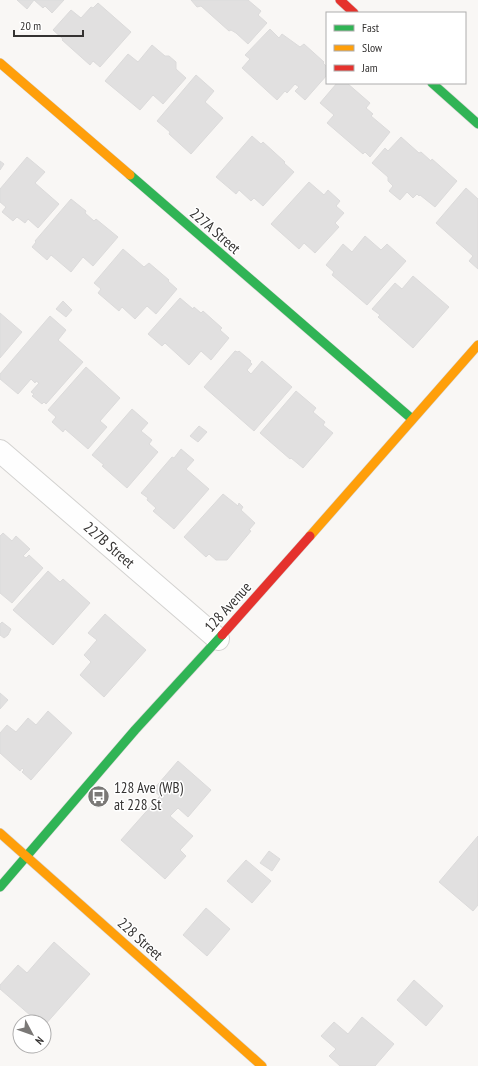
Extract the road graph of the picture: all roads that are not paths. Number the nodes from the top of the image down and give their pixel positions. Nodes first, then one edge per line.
1 (340, 0) edge
2 (353, 12) edge
3 (0, 63) edge
4 (433, 84) edge
5 (478, 124) edge
6 (478, 346) edge
7 (412, 419) junction
8 (0, 451) edge
9 (218, 639) junction
10 (0, 833) edge
11 (27, 857) junction
12 (0, 887) edge
13 (262, 1066) edge

1 - 2 street
3 - 7 street, 227A Street
4 - 5 street
6 - 7 street, 128 Avenue
7 - 9 street, 128 Avenue
8 - 9 street, 227B Street
9 - 11 street, 128 Avenue
10 - 11 street, 228 Street
11 - 12 street, 128 Avenue
11 - 13 street, 228 Street

